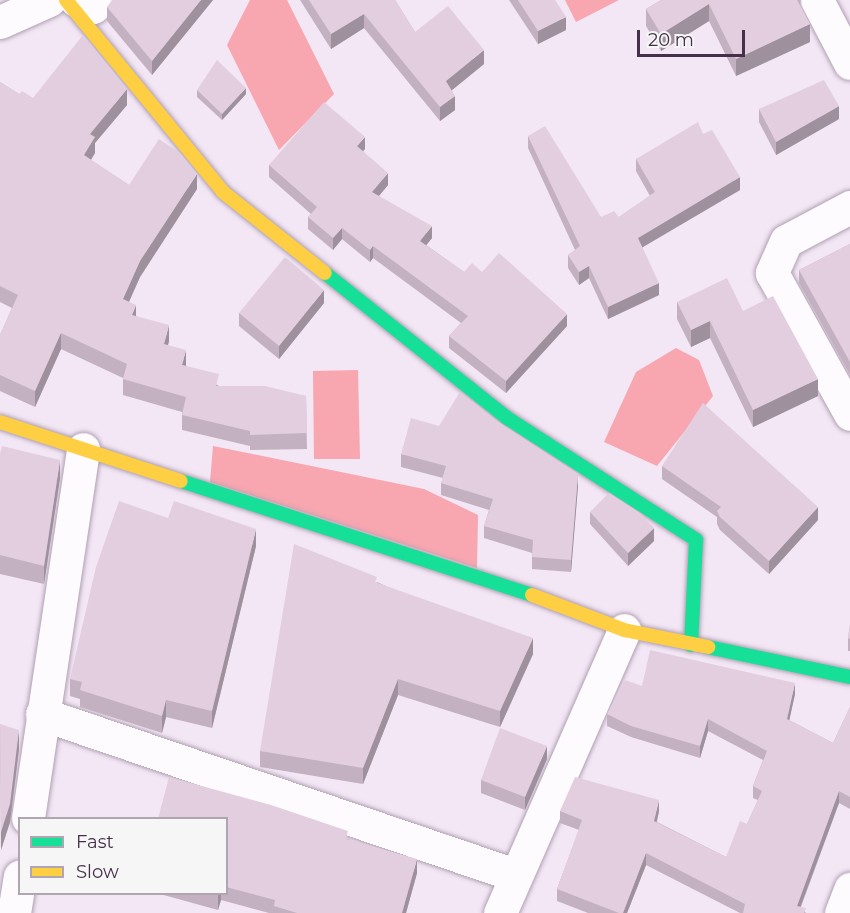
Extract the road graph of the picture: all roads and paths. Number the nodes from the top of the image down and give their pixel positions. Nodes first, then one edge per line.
1 (49, 0) edge
2 (66, 0) edge
3 (76, 0) edge
4 (100, 0) edge
5 (817, 0) edge
6 (0, 22) edge
7 (850, 63) edge
8 (850, 207) edge
9 (850, 414) edge
10 (0, 422) edge
11 (83, 449) junction
12 (624, 630) junction
13 (691, 645) junction
14 (850, 677) edge
15 (42, 714) junction
16 (28, 817) edge
17 (515, 875) junction
18 (18, 888) edge
19 (850, 889) edge
20 (14, 913) edge
21 (500, 913) edge
22 (841, 913) edge

1 - 6 street
2 - 13 street
3 - 4 street
5 - 7 street
8 - 9 street
10 - 11 street
11 - 12 street
11 - 15 street
12 - 13 street
12 - 17 street
13 - 14 street
15 - 16 street
15 - 17 street
17 - 21 street
18 - 20 street
19 - 22 street

